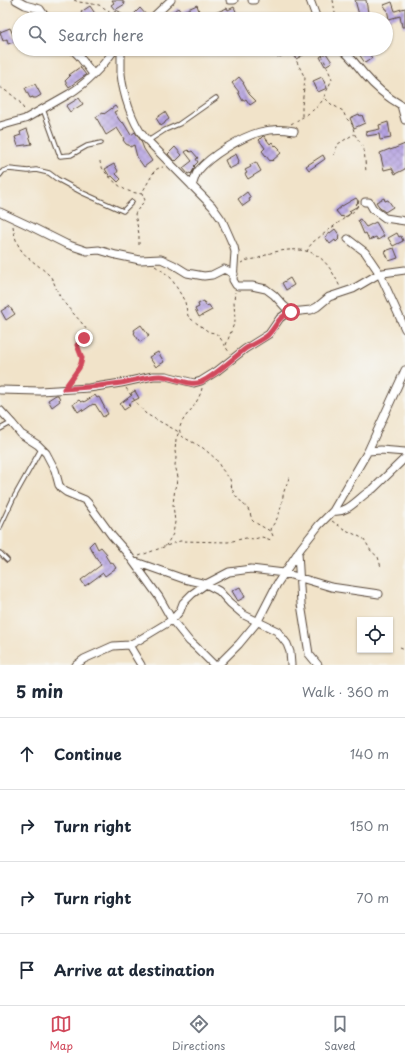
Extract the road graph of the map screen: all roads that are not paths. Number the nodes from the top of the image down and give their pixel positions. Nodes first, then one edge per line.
1 (16, 0) edge
2 (171, 0) edge
3 (230, 0) edge
4 (234, 0) edge
5 (310, 0) edge
6 (42, 12) edge
7 (158, 12) edge
8 (314, 12) edge
9 (79, 56) edge
10 (110, 56) edge
11 (121, 56) edge
12 (349, 56) edge
13 (93, 74) junction
14 (216, 98) dead end
15 (403, 104) edge
16 (43, 110) junction
17 (405, 120) edge
18 (0, 126) edge
19 (294, 131) dead end
20 (148, 142) junction
21 (101, 143) dead end
22 (0, 175) edge
23 (192, 186) junction
24 (132, 202) dead end
25 (365, 202) dead end
26 (0, 212) edge
27 (405, 221) edge
28 (348, 239) dead end
29 (405, 270) edge
30 (234, 271) junction
31 (380, 274) junction
32 (291, 312) junction
33 (404, 326) edge
34 (405, 370) edge
35 (1, 389) edge
36 (0, 410) edge
37 (12, 423) junction
38 (0, 429) edge
39 (42, 448) junction
40 (368, 451) junction
41 (405, 452) edge
42 (405, 458) edge
43 (330, 513) junction
44 (0, 527) edge
45 (298, 552) junction
46 (0, 553) edge
47 (7, 560) dead end
48 (132, 560) junction
49 (284, 573) junction
50 (300, 577) junction
51 (206, 584) junction
52 (379, 594) dead end
53 (172, 620) junction
54 (258, 621) junction
55 (129, 645) junction
56 (76, 665) edge
57 (141, 665) edge
58 (214, 665) edge
59 (218, 665) edge
60 (291, 665) edge
61 (318, 665) edge

1 - 6 street
2 - 7 street
3 - 4 street
5 - 8 street
9 - 13 street
10 - 13 street
11 - 20 street
12 - 15 street
13 - 16 street
14 - 20 lane
15 - 17 street
16 - 18 street
16 - 21 lane
19 - 23 street
20 - 23 street
22 - 24 lane
23 - 30 street
25 - 27 street
26 - 30 street
28 - 31 street
29 - 31 street
30 - 32 street
31 - 32 street
31 - 33 street
32 - 35 street
34 - 40 street
36 - 37 street
37 - 38 lane
37 - 39 street
39 - 44 lane
39 - 48 street
40 - 41 street
40 - 43 street
42 - 43 street
43 - 45 street
45 - 49 street
45 - 50 street
46 - 47 lane
48 - 51 street
48 - 53 street
49 - 50 street
49 - 51 street
49 - 54 street
50 - 52 street
50 - 61 street
51 - 53 street
51 - 54 street
53 - 55 street
53 - 58 street
54 - 59 street
54 - 60 street
55 - 56 street
55 - 57 street

